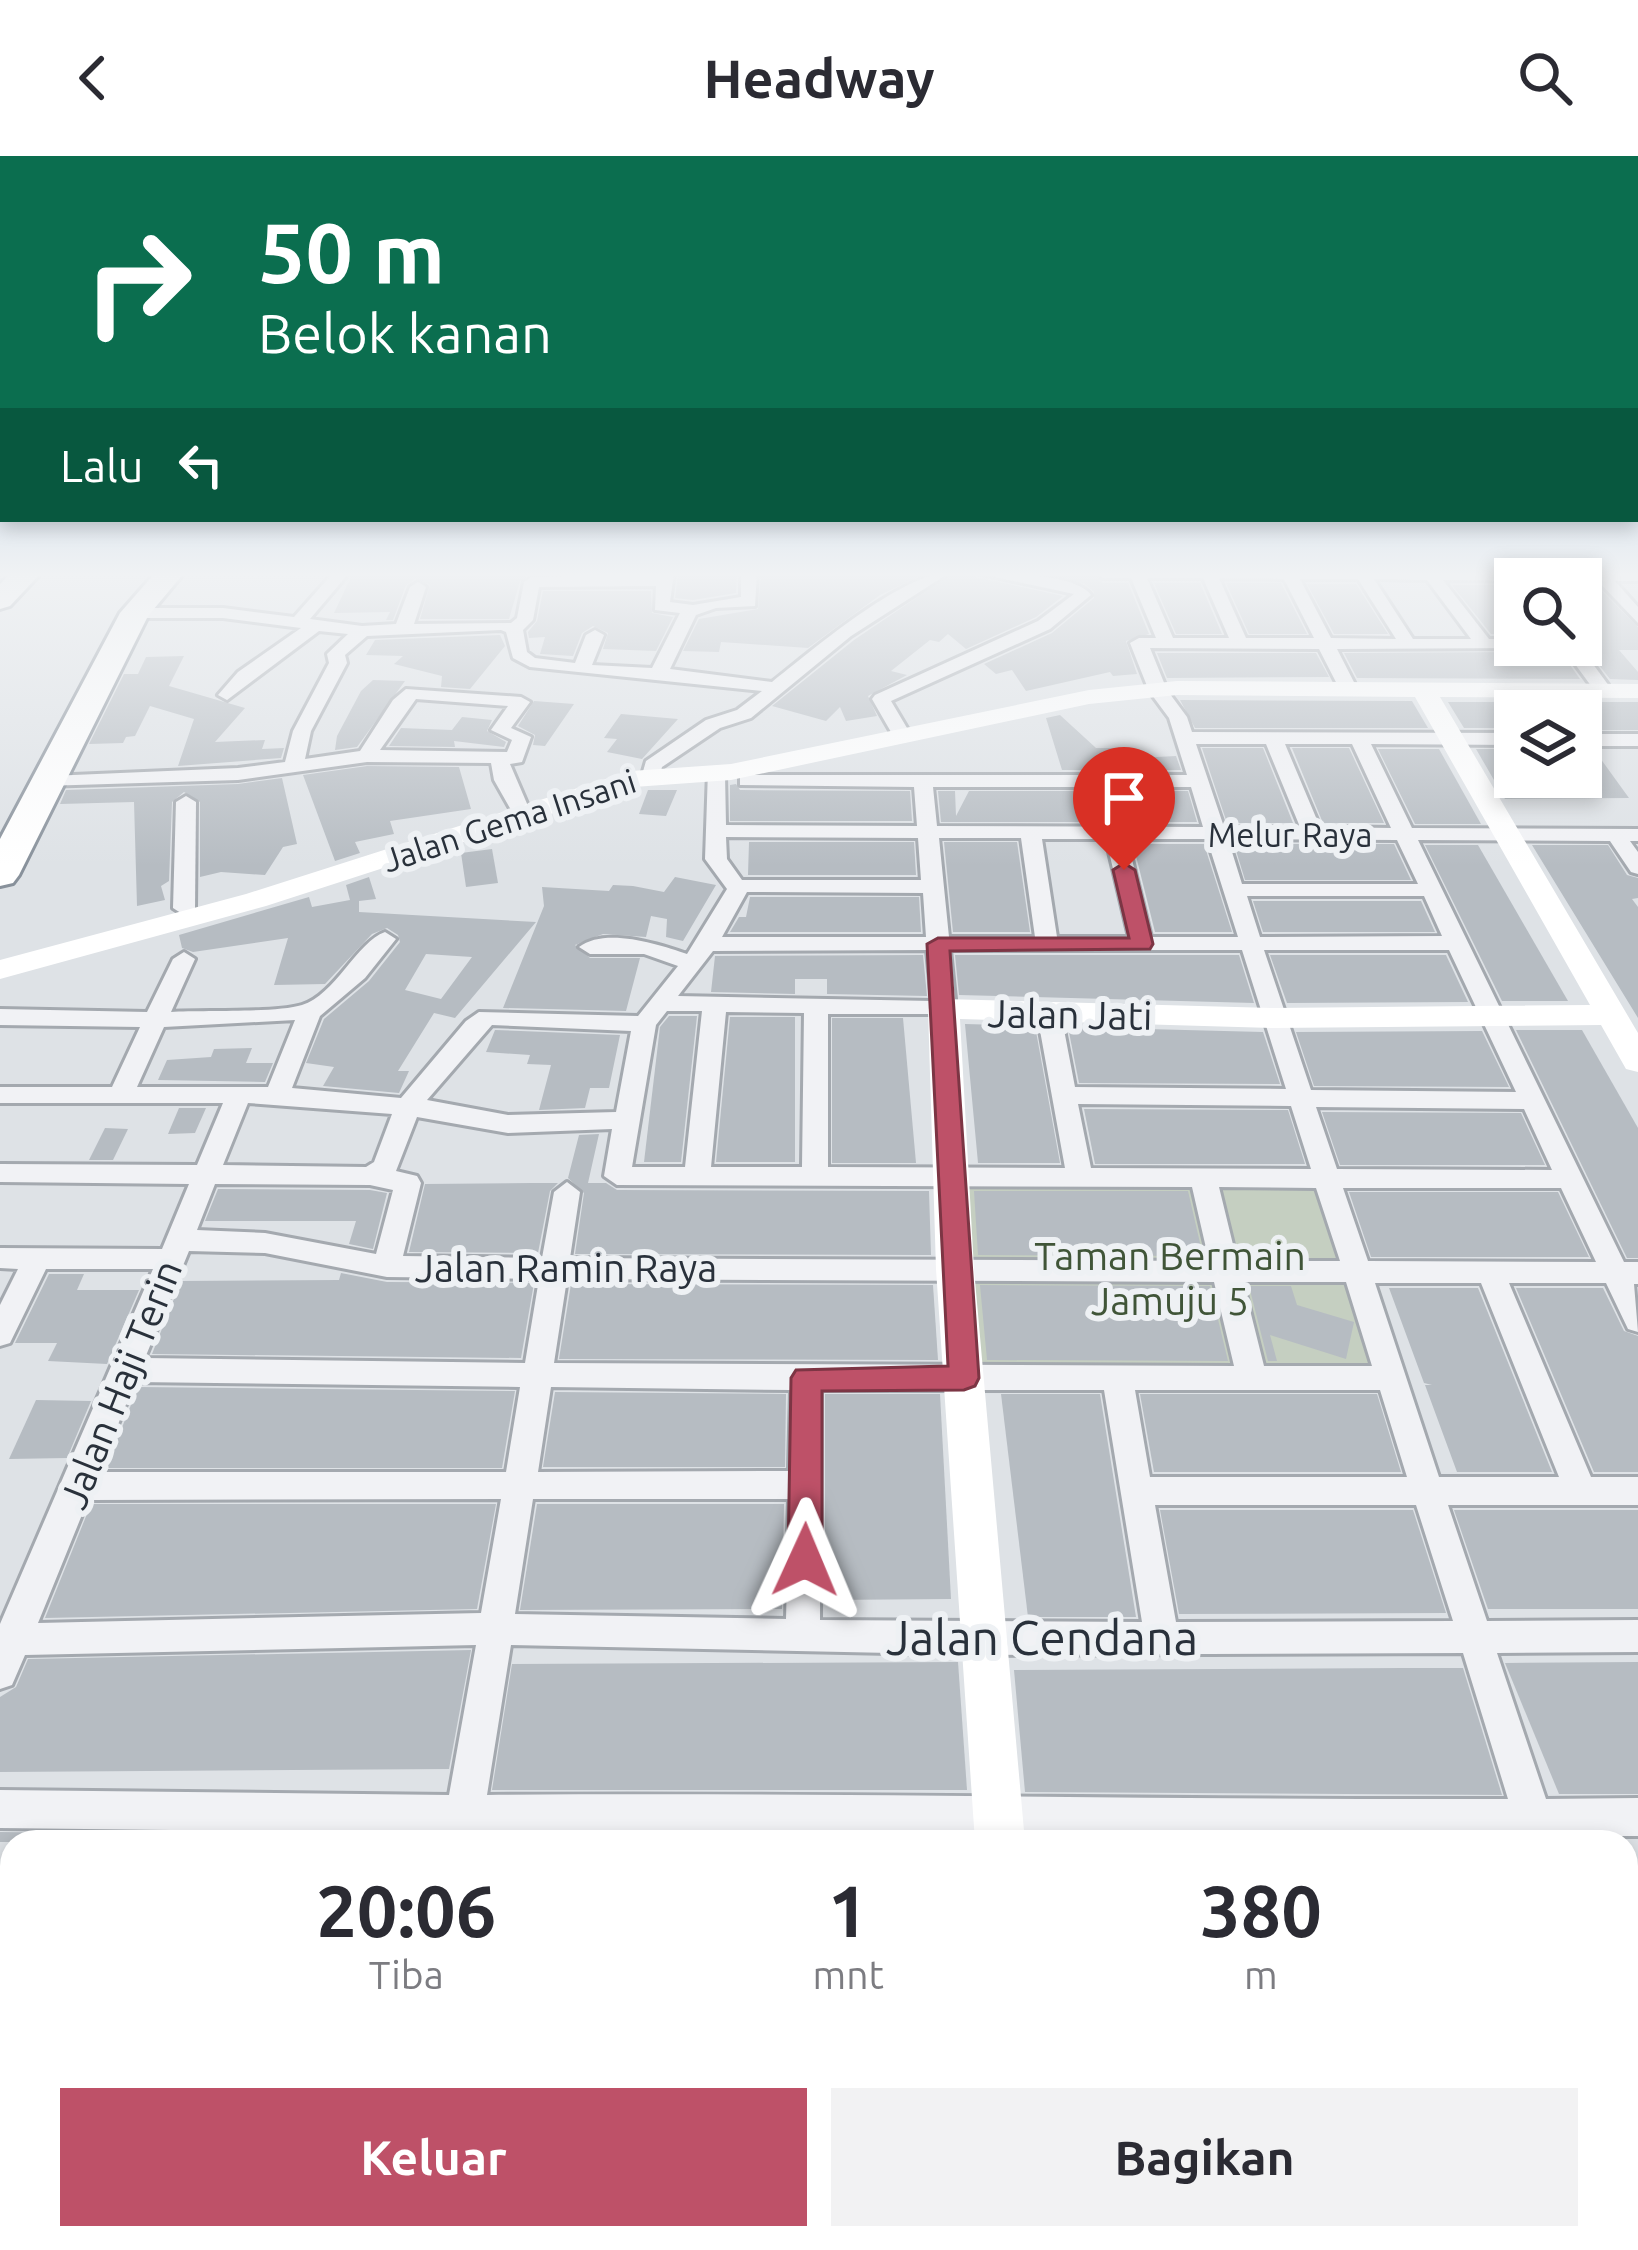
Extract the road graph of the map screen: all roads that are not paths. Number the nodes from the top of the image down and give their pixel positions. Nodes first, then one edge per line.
1 (84, 671) edge
2 (106, 671) edge
3 (250, 671) edge
4 (334, 671) edge
5 (608, 671) edge
6 (661, 671) edge
7 (800, 671) edge
8 (943, 671) edge
9 (1154, 671) edge
10 (1339, 671) edge
11 (1589, 671) edge
12 (659, 674) junction
13 (1163, 688) junction
14 (1348, 688) junction
15 (779, 689) junction
16 (1423, 689) junction
17 (1604, 690) junction
18 (1638, 691) edge
19 (227, 695) dead end
20 (898, 728) junction
21 (1184, 739) junction
22 (1359, 739) junction
23 (1450, 739) junction
24 (1274, 740) junction
25 (1494, 740) edge
26 (1602, 740) edge
27 (1637, 741) edge
28 (367, 756) junction
29 (500, 760) junction
30 (295, 766) junction
31 (653, 770) junction
32 (714, 770) junction
33 (747, 781) dead end
34 (923, 781) junction
35 (50, 782) junction
36 (604, 782) junction
37 (1197, 782) junction
38 (186, 802) dead end
39 (518, 806) junction
40 (0, 831) edge
41 (715, 831) junction
42 (929, 832) junction
43 (1115, 832) junction
44 (1031, 833) junction
45 (1215, 833) junction
46 (1313, 834) junction
47 (1404, 834) junction
48 (1508, 835) junction
49 (1627, 835) edge
50 (1638, 868) edge
51 (0, 875) edge
52 (737, 886) junction
53 (933, 887) junction
54 (1233, 890) junction
55 (1431, 890) junction
56 (184, 908) junction
57 (123, 931) junction
58 (385, 939) dead end
59 (1456, 943) junction
60 (938, 944) junction
61 (1047, 944) junction
62 (1142, 944) junction
63 (1250, 944) junction
64 (590, 947) dead end
65 (700, 954) junction
66 (0, 957) edge
67 (184, 959) dead end
68 (0, 970) edge
69 (715, 1004) junction
70 (817, 1004) junction
71 (944, 1010) junction
72 (310, 1012) junction
73 (651, 1014) junction
74 (1049, 1014) junction
75 (1624, 1015) edge
76 (0, 1017) edge
77 (1273, 1018) junction
78 (1492, 1018) junction
79 (154, 1020) junction
80 (1638, 1061) edge
81 (239, 1095) junction
82 (277, 1095) junction
83 (1062, 1095) junction
84 (0, 1096) edge
85 (120, 1096) junction
86 (1300, 1099) junction
87 (1532, 1101) junction
88 (407, 1108) junction
89 (626, 1120) junction
90 (0, 1173) edge
91 (697, 1175) junction
92 (815, 1175) junction
93 (1078, 1175) junction
94 (206, 1176) junction
95 (370, 1176) junction
96 (950, 1177) junction
97 (1324, 1177) junction
98 (1203, 1178) junction
99 (1570, 1179) junction
100 (567, 1192) dead end
101 (175, 1250) junction
102 (0, 1258) edge
103 (37, 1258) junction
104 (387, 1266) junction
105 (555, 1267) junction
106 (956, 1269) junction
107 (1223, 1271) junction
108 (1355, 1272) junction
109 (1491, 1273) junction
110 (1627, 1274) edge
111 (1638, 1321) edge
112 (0, 1335) edge
113 (125, 1370) junction
114 (541, 1375) junction
115 (1251, 1375) junction
116 (1117, 1376) junction
117 (806, 1378) junction
118 (964, 1378) junction
119 (1390, 1378) junction
120 (806, 1485) junction
121 (77, 1486) junction
122 (521, 1488) junction
123 (1580, 1490) junction
124 (1139, 1491) junction
125 (1426, 1491) junction
126 (1638, 1491) edge
127 (492, 1629) junction
128 (803, 1635) junction
129 (1638, 1636) edge
130 (1474, 1637) junction
131 (1162, 1638) junction
132 (985, 1639) junction
133 (5, 1651) edge
134 (0, 1809) edge
135 (1638, 1817) edge
136 (807, 1826) edge
137 (463, 1828) edge
138 (999, 1828) edge
139 (1536, 1829) edge
140 (1126, 1830) edge
141 (1363, 1830) edge

1 - 40 highway
2 - 35 highway
3 - 19 street
4 - 30 street
5 - 12 street
6 - 12 street
7 - 15 street
8 - 20 street
9 - 13 street
10 - 14 street
11 - 17 street
12 - 15 street
13 - 14 street
13 - 20 street, Jalan Gema Insani
13 - 21 street
13 - 32 street, Jalan Gema Insani
14 - 16 street
15 - 31 street
16 - 17 street
16 - 23 street
17 - 18 street
20 - 32 street, Jalan Gema Insani
21 - 24 street
21 - 37 street
22 - 23 street
22 - 24 street
22 - 47 street
23 - 25 street
23 - 48 street
24 - 46 street
26 - 27 street
28 - 29 street
28 - 29 street
28 - 30 street
29 - 39 street
30 - 35 street
31 - 32 street, Jalan Gema Insani
31 - 36 street, Jalan Gema Insani
32 - 41 street
33 - 34 street
34 - 37 street
34 - 42 street
35 - 51 highway
36 - 39 street, Jalan Gema Insani
36 - 57 street, Jalan Gema Insani
37 - 45 street
38 - 56 street
39 - 56 street, Jalan Gema Insani
41 - 42 street, Melur Raya
41 - 52 street
42 - 44 street, Melur Raya
42 - 53 street
43 - 44 street, Melur Raya
43 - 45 street, Melur Raya
43 - 62 street
44 - 61 street
45 - 46 street, Melur Raya
45 - 54 street
46 - 47 street, Melur Raya
47 - 48 street, Melur Raya
47 - 55 street
48 - 49 street, Melur Raya
48 - 75 street
49 - 50 street
52 - 53 street
52 - 65 street
53 - 60 street
54 - 55 street
54 - 63 street
55 - 59 street
56 - 57 street, Jalan Gema Insani
57 - 66 street, Jalan Gema Insani
57 - 68 street, Jalan Gema Insani
58 - 72 street
59 - 63 street
59 - 78 street
60 - 61 street
60 - 65 street
60 - 71 street
61 - 62 street
62 - 63 street
63 - 77 street
64 - 65 street
65 - 73 street
67 - 79 street
69 - 70 street
69 - 73 street
69 - 91 street
70 - 71 street
70 - 92 street
71 - 74 street, Jalan Jati
71 - 96 street, Jalan Jati
72 - 79 street
72 - 82 street
73 - 88 street
73 - 89 street
74 - 77 street, Jalan Jati
74 - 83 street
75 - 78 street, Jalan Jati
75 - 80 street
76 - 79 street
77 - 78 street, Jalan Jati
77 - 86 street
78 - 87 street
79 - 85 street
81 - 82 street
81 - 85 street
81 - 94 street, Jalan Haji Terin
82 - 88 street
83 - 86 street
83 - 93 street
84 - 85 street
86 - 87 street
86 - 97 street
87 - 99 street
88 - 89 street
88 - 95 street
89 - 91 street
90 - 94 street
91 - 92 street
92 - 96 street
93 - 96 street
93 - 98 street
94 - 95 street
94 - 101 street, Jalan Haji Terin
95 - 104 street
96 - 106 street, Jalan Jati
97 - 98 street
97 - 99 street
97 - 108 street
98 - 107 street
99 - 110 street
100 - 105 street
101 - 103 street, Jalan Ramin Raya
101 - 104 street, Jalan Ramin Raya
101 - 113 street, Jalan Haji Terin
102 - 103 street, Jalan Ramin Raya
103 - 112 street
104 - 105 street, Jalan Ramin Raya
105 - 106 street, Jalan Ramin Raya
105 - 114 street
106 - 107 street, Jalan Ramin Raya
106 - 118 street, Jalan Jati
107 - 108 street, Jalan Ramin Raya
107 - 115 street
108 - 109 street, Jalan Ramin Raya
108 - 119 street
109 - 110 street, Jalan Ramin Raya
109 - 123 street
110 - 111 street
113 - 114 street
113 - 121 street, Jalan Haji Terin
114 - 117 street
114 - 122 street
115 - 116 street
115 - 119 street
116 - 118 street
116 - 124 street
117 - 118 street
117 - 120 street
118 - 132 street, Jalan Jati
119 - 125 street
120 - 122 street
120 - 128 street
121 - 122 street
121 - 133 street, Jalan Haji Terin
122 - 127 street
123 - 125 street
123 - 126 street
124 - 125 street
124 - 131 street
125 - 130 street
127 - 128 street, Jalan Cendana
127 - 133 street, Jalan Cendana
127 - 137 street
128 - 132 street, Jalan Cendana
129 - 130 street, Jalan Cendana
130 - 131 street, Jalan Cendana
130 - 139 street
131 - 132 street, Jalan Cendana
132 - 138 street, Jalan Jati
134 - 137 street
135 - 139 street
136 - 137 street
136 - 138 street
138 - 140 street
139 - 141 street

